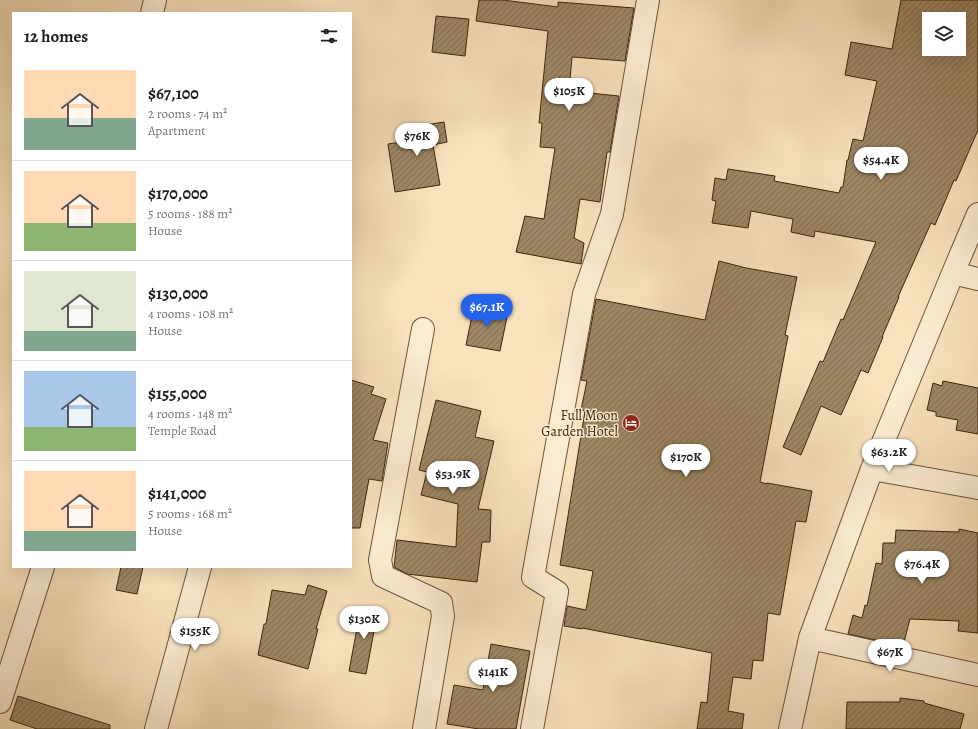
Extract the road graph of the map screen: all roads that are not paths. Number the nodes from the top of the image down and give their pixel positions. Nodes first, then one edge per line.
1 (155, 0) edge
2 (648, 0) edge
3 (152, 12) edge
4 (978, 214) edge
5 (953, 273) junction
6 (978, 279) edge
7 (423, 329) dead end
8 (872, 469) junction
9 (978, 488) edge
10 (43, 568) edge
11 (200, 568) edge
12 (810, 638) junction
13 (978, 675) edge
14 (0, 702) edge
15 (156, 729) edge
16 (424, 729) edge
17 (532, 729) edge
18 (790, 729) edge

1 - 3 street
2 - 17 street
4 - 5 street
5 - 6 street
5 - 8 street
7 - 16 street
8 - 9 street
8 - 12 street
10 - 14 street
11 - 15 street
12 - 13 street
12 - 18 street

